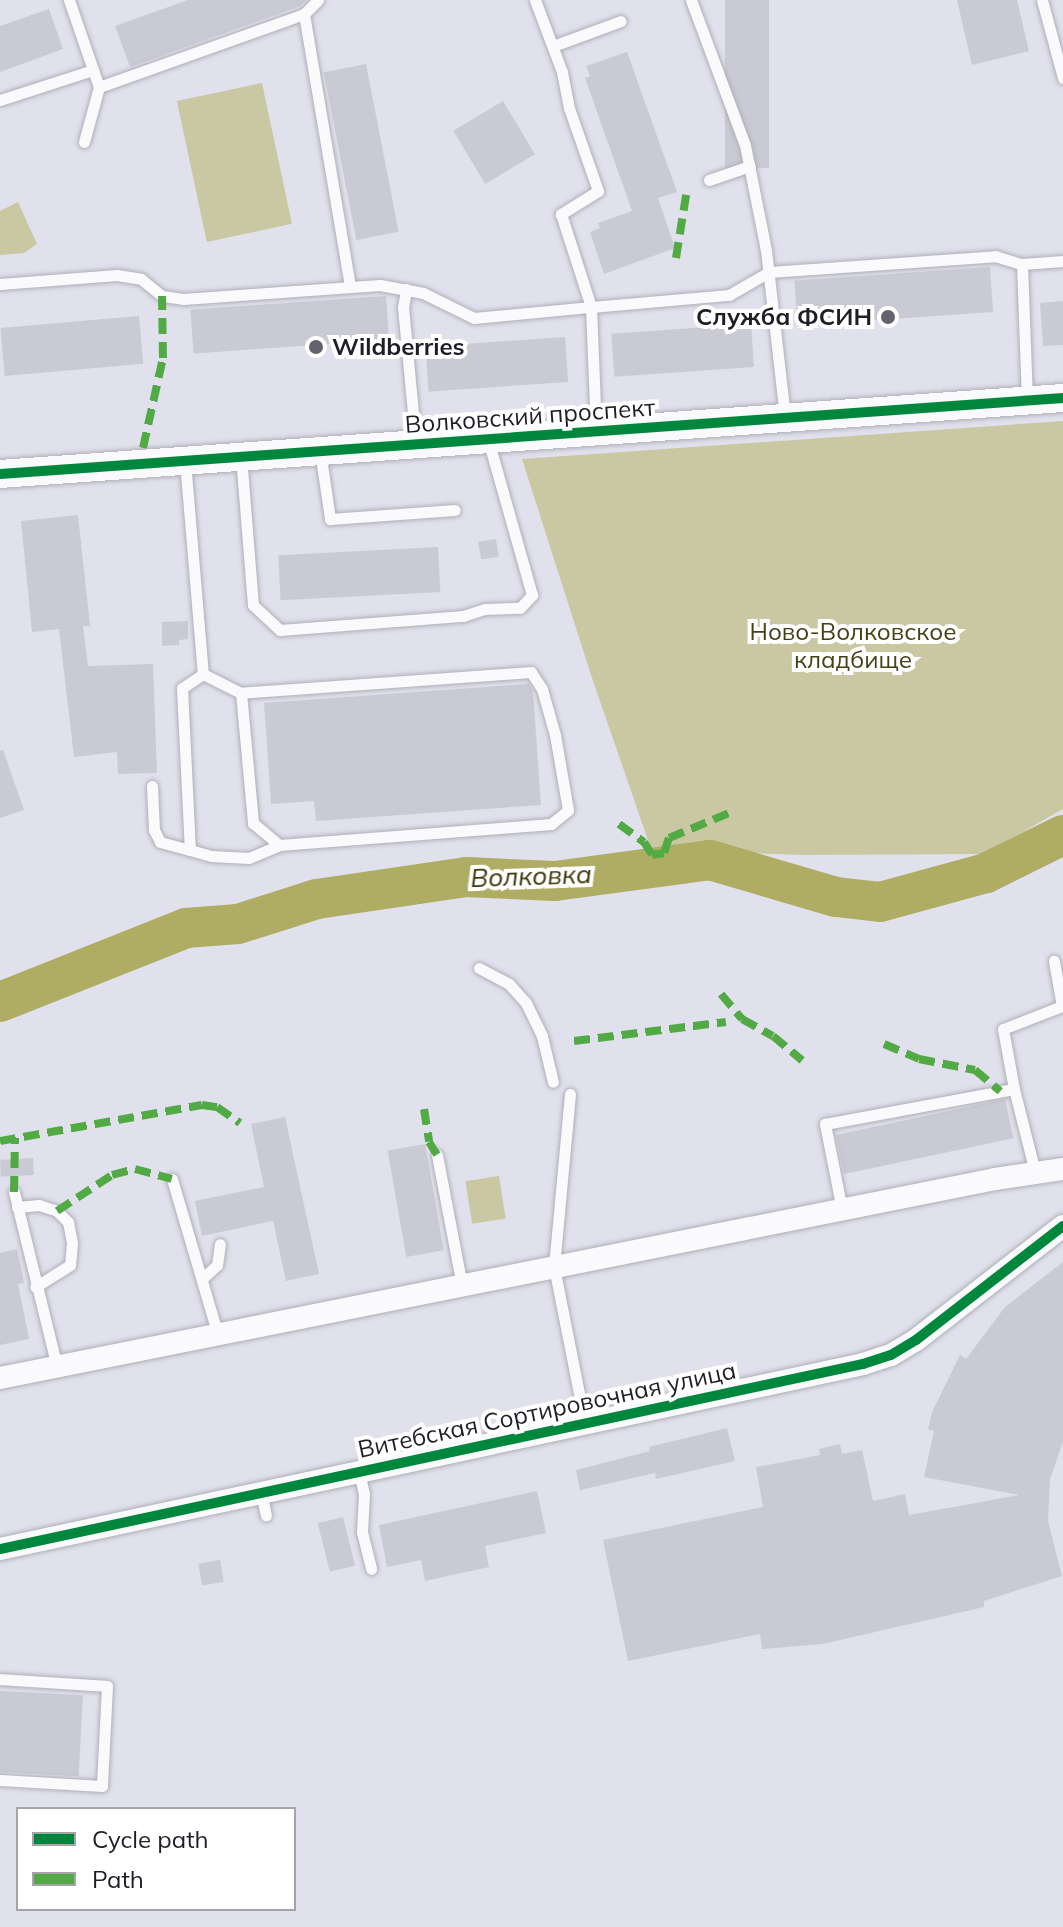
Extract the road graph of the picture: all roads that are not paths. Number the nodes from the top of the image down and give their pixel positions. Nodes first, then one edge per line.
1 (69, 0) edge
2 (318, 0) edge
3 (535, 0) edge
4 (691, 0) edge
5 (1042, 0) edge
6 (304, 14) junction
7 (621, 21) dead end
8 (553, 46) junction
9 (93, 70) junction
10 (1063, 78) edge
11 (99, 87) junction
12 (0, 100) edge
13 (84, 142) dead end
14 (750, 166) junction
15 (709, 180) dead end
16 (1063, 261) edge
17 (1022, 264) junction
18 (769, 272) junction
19 (0, 284) edge
20 (350, 285) junction
21 (406, 289) junction
22 (591, 307) junction
23 (1063, 398) edge
24 (1027, 400) junction
25 (785, 418) junction
26 (596, 431) junction
27 (488, 439) junction
28 (416, 444) junction
29 (320, 451) junction
30 (241, 456) junction
31 (185, 461) junction
32 (0, 474) edge
33 (455, 510) dead end
34 (203, 674) junction
35 (241, 693) junction
36 (152, 786) dead end
37 (279, 845) junction
38 (190, 850) junction
39 (1054, 961) dead end
40 (479, 968) dead end
41 (553, 1082) dead end
42 (1014, 1089) junction
43 (570, 1094) dead end
44 (437, 1155) dead end
45 (1063, 1169) edge
46 (1035, 1172) junction
47 (172, 1179) dead end
48 (14, 1192) dead end
49 (17, 1207) junction
50 (842, 1210) junction
51 (1063, 1226) edge
52 (220, 1244) dead end
53 (554, 1267) junction
54 (204, 1277) junction
55 (462, 1286) junction
56 (35, 1287) junction
57 (218, 1335) junction
58 (57, 1367) junction
59 (0, 1378) edge
60 (585, 1423) junction
61 (359, 1470) junction
62 (261, 1492) junction
63 (266, 1515) dead end
64 (0, 1549) edge
65 (371, 1569) dead end
66 (0, 1679) edge
67 (0, 1780) edge

1 - 9 lane
2 - 6 lane
3 - 8 lane
4 - 14 lane
5 - 10 lane
6 - 11 lane
6 - 20 lane
7 - 8 lane
8 - 22 lane
9 - 11 lane
9 - 12 lane
11 - 13 lane
14 - 15 lane
14 - 18 lane
16 - 17 lane
17 - 18 lane
17 - 24 lane
18 - 22 lane
18 - 25 lane
19 - 20 lane
20 - 21 lane
21 - 22 lane
21 - 28 lane
22 - 26 lane
23 - 24 street, Волковский проспект
24 - 25 street, Волковский проспект
25 - 26 street, Волковский проспект
26 - 27 street, Волковский проспект
27 - 28 street, Волковский проспект
27 - 30 lane
28 - 29 street, Волковский проспект
29 - 30 street, Волковский проспект
29 - 33 lane
30 - 31 street, Волковский проспект
31 - 32 street, Волковский проспект
31 - 34 lane
34 - 35 lane
34 - 38 lane
35 - 37 lane
35 - 37 lane
36 - 38 lane
37 - 38 lane
39 - 42 lane
40 - 41 lane
42 - 46 lane
42 - 50 lane
43 - 53 lane
44 - 55 lane
45 - 46 street
46 - 50 street
47 - 54 lane
48 - 49 lane
49 - 56 lane
49 - 56 lane
50 - 53 street
51 - 60 street, Витебская Сортировочная улица
52 - 54 lane
53 - 55 street
53 - 60 lane
54 - 57 lane
55 - 57 street
56 - 58 lane
57 - 58 street
58 - 59 street
60 - 61 street, Витебская Сортировочная улица
61 - 62 street, Витебская Сортировочная улица
61 - 65 lane
62 - 63 lane
62 - 64 street, Витебская Сортировочная улица
66 - 67 lane

